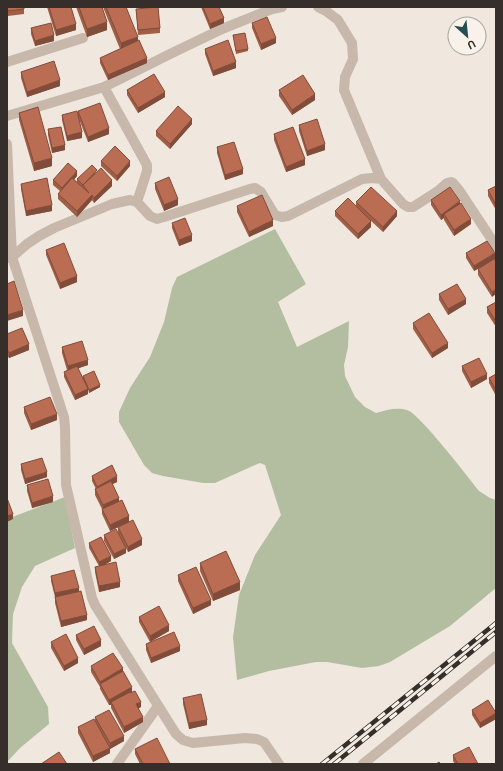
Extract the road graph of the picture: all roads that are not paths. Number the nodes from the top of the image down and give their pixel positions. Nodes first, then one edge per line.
1 (282, 7) edge
2 (318, 7) edge
3 (83, 38) dead end
4 (7, 62) edge
5 (104, 88) junction
6 (7, 116) edge
7 (7, 144) edge
8 (381, 180) junction
9 (137, 202) junction
10 (496, 246) edge
11 (10, 258) edge
12 (496, 656) edge
13 (158, 706) junction
14 (117, 764) edge
15 (279, 764) edge
16 (363, 764) edge

1 - 5 street
2 - 8 street
3 - 4 street
5 - 6 street
5 - 9 street
7 - 11 street
8 - 9 street
8 - 10 street
9 - 11 street
11 - 13 street
12 - 16 street
13 - 14 street
13 - 15 street

